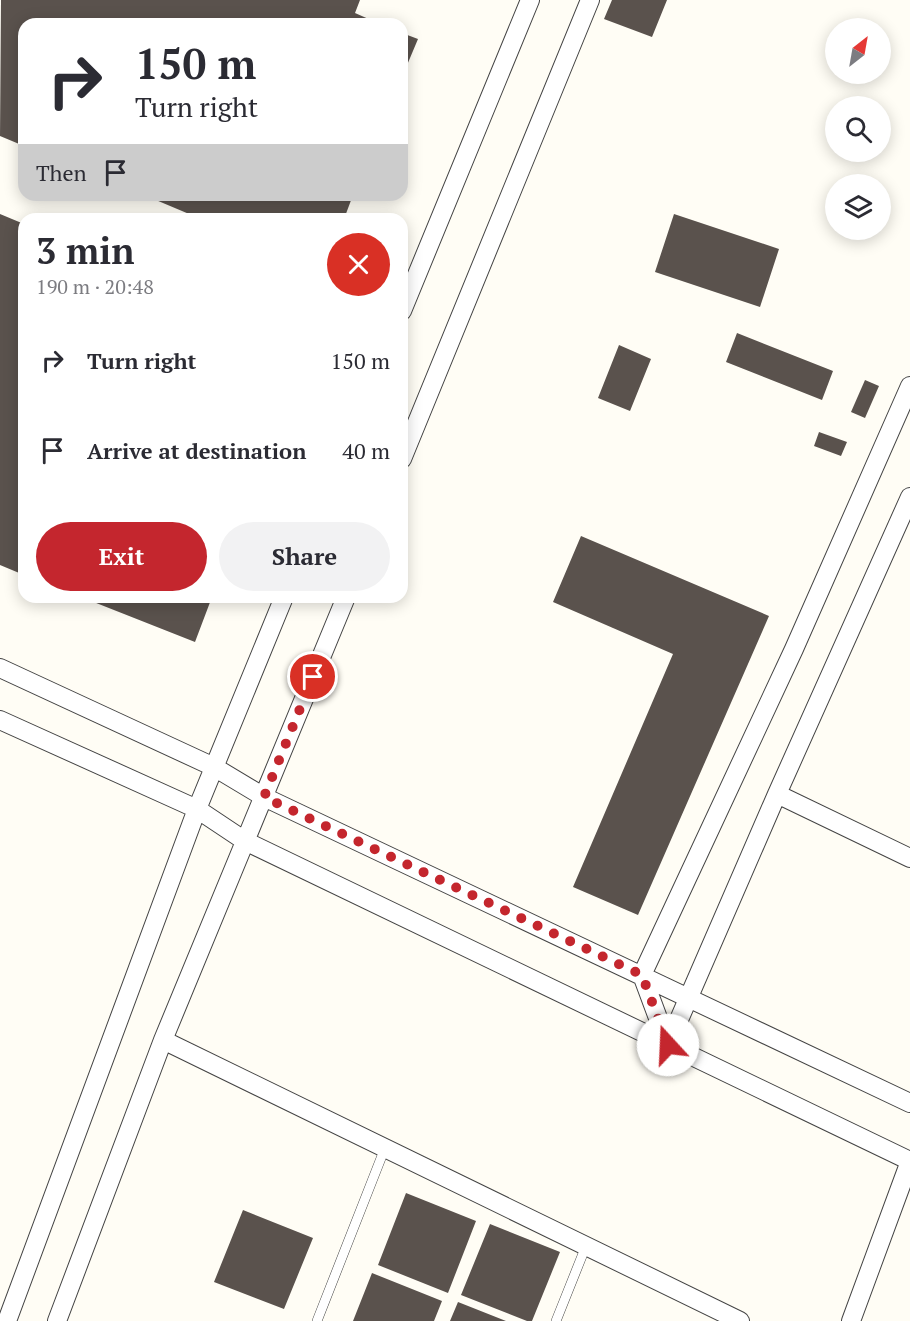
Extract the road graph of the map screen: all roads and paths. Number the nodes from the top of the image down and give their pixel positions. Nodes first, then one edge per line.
1 (530, 0) edge
2 (590, 0) edge
3 (408, 296) edge
4 (910, 386) edge
5 (408, 444) edge
6 (910, 497) edge
7 (282, 603) edge
8 (344, 603) edge
9 (0, 668) edge
10 (0, 720) edge
11 (214, 767) junction
12 (777, 794) junction
13 (264, 797) junction
14 (197, 809) junction
15 (245, 841) junction
16 (910, 858) edge
17 (642, 975) junction
18 (688, 997) junction
19 (163, 1040) junction
20 (668, 1045) junction
21 (910, 1103) edge
22 (385, 1148) junction
23 (910, 1161) edge
24 (586, 1246) junction
25 (7, 1321) edge
26 (57, 1321) edge
27 (316, 1321) edge
28 (556, 1321) edge
29 (740, 1321) edge
30 (851, 1321) edge

1 - 3 street
2 - 5 street
4 - 17 street
6 - 12 street
7 - 11 street
8 - 13 street
9 - 11 street
10 - 14 street
11 - 13 street
11 - 14 street
12 - 16 street
12 - 18 street
13 - 15 street
13 - 17 street
14 - 15 street
14 - 25 street
15 - 19 street
15 - 20 street
17 - 18 street
17 - 20 street
18 - 20 street
18 - 21 street
19 - 22 street
19 - 26 street
20 - 23 street
22 - 24 street
22 - 27 lane
23 - 30 street
24 - 28 lane
24 - 29 street

